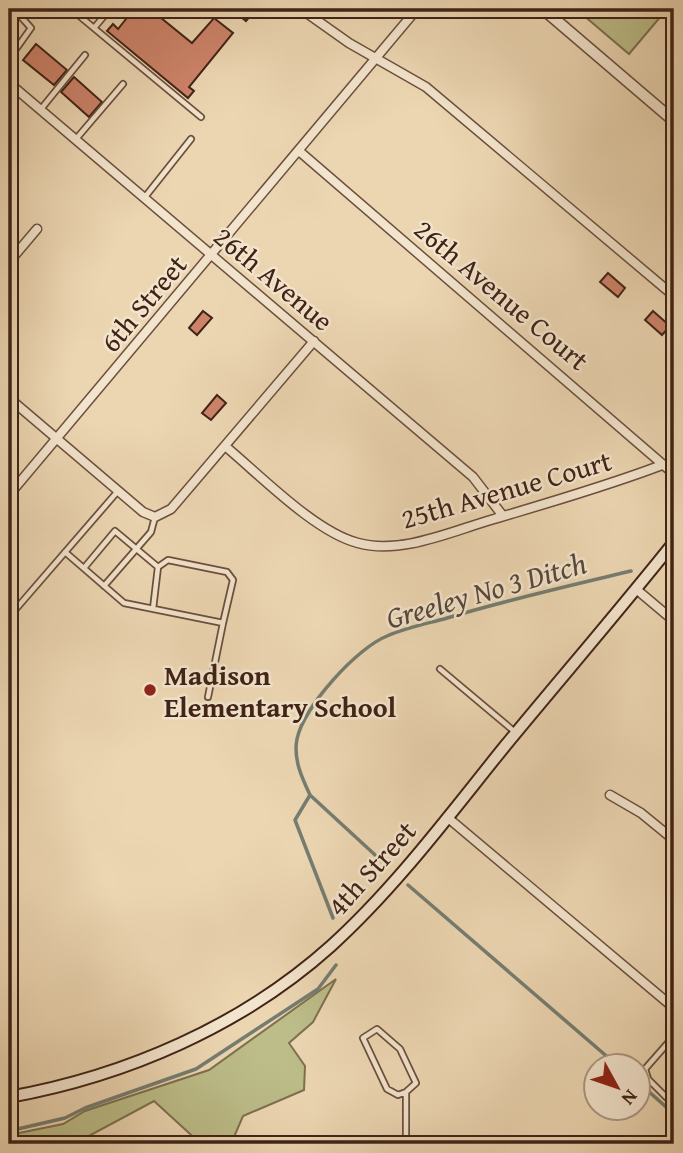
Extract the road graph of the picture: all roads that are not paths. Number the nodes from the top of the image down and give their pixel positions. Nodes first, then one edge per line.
1 (13, 9) edge
2 (71, 9) edge
3 (110, 9) edge
4 (301, 9) edge
5 (417, 9) edge
6 (543, 9) edge
7 (94, 28) junction
8 (85, 55) dead end
9 (376, 58) junction
10 (9, 59) edge
11 (9, 83) edge
12 (123, 84) dead end
13 (41, 109) junction
14 (673, 116) edge
15 (201, 117) dead end
16 (191, 139) dead end
17 (76, 140) junction
18 (299, 151) junction
19 (145, 197) junction
20 (37, 229) dead end
21 (212, 256) junction
22 (9, 262) edge
23 (674, 296) edge
24 (314, 341) junction
25 (9, 398) edge
26 (57, 439) junction
27 (225, 446) junction
28 (663, 466) junction
29 (674, 474) edge
30 (118, 491) junction
31 (9, 495) edge
32 (503, 516) junction
33 (155, 517) junction
34 (674, 542) edge
35 (136, 549) junction
36 (65, 552) junction
37 (158, 567) junction
38 (83, 568) junction
39 (104, 586) junction
40 (636, 589) junction
41 (153, 609) junction
42 (9, 617) edge
43 (674, 621) edge
44 (223, 623) junction
45 (440, 668) dead end
46 (208, 697) dead end
47 (516, 733) junction
48 (610, 795) dead end
49 (447, 817) junction
50 (674, 840) edge
51 (674, 1008) edge
52 (674, 1036) edge
53 (406, 1092) junction
54 (9, 1097) edge
55 (674, 1105) edge
56 (406, 1144) edge

1 - 10 lane
2 - 7 lane
3 - 7 lane
4 - 9 street
5 - 9 street, 6th Street
6 - 14 street
7 - 15 lane
8 - 13 lane
9 - 18 street, 6th Street
9 - 23 street
11 - 13 street, 26th Avenue
12 - 17 lane
13 - 17 street, 26th Avenue
16 - 19 lane
17 - 19 street, 26th Avenue
18 - 21 street, 6th Street
18 - 28 street, 26th Avenue Court
19 - 21 street, 26th Avenue
20 - 22 street
21 - 24 street, 26th Avenue
21 - 26 street, 6th Street
24 - 27 street
24 - 32 street, 26th Avenue
25 - 26 street
26 - 30 street
26 - 31 street, 6th Street
27 - 32 street, 25th Avenue Court
27 - 33 street
28 - 29 street, 26th Avenue Court
28 - 32 street, 25th Avenue Court
30 - 33 street
30 - 36 lane
33 - 35 lane
34 - 40 main road, 4th Street
35 - 37 lane
35 - 38 lane
35 - 39 lane
36 - 38 lane
36 - 42 lane
37 - 41 lane
37 - 44 lane
38 - 39 lane
39 - 41 lane
40 - 43 street
40 - 47 main road, 4th Street
41 - 44 lane
44 - 46 lane
45 - 47 lane
47 - 49 main road, 4th Street
48 - 50 street
49 - 51 street
49 - 54 main road, 4th Street
52 - 55 lane
53 - 53 lane
53 - 56 lane

